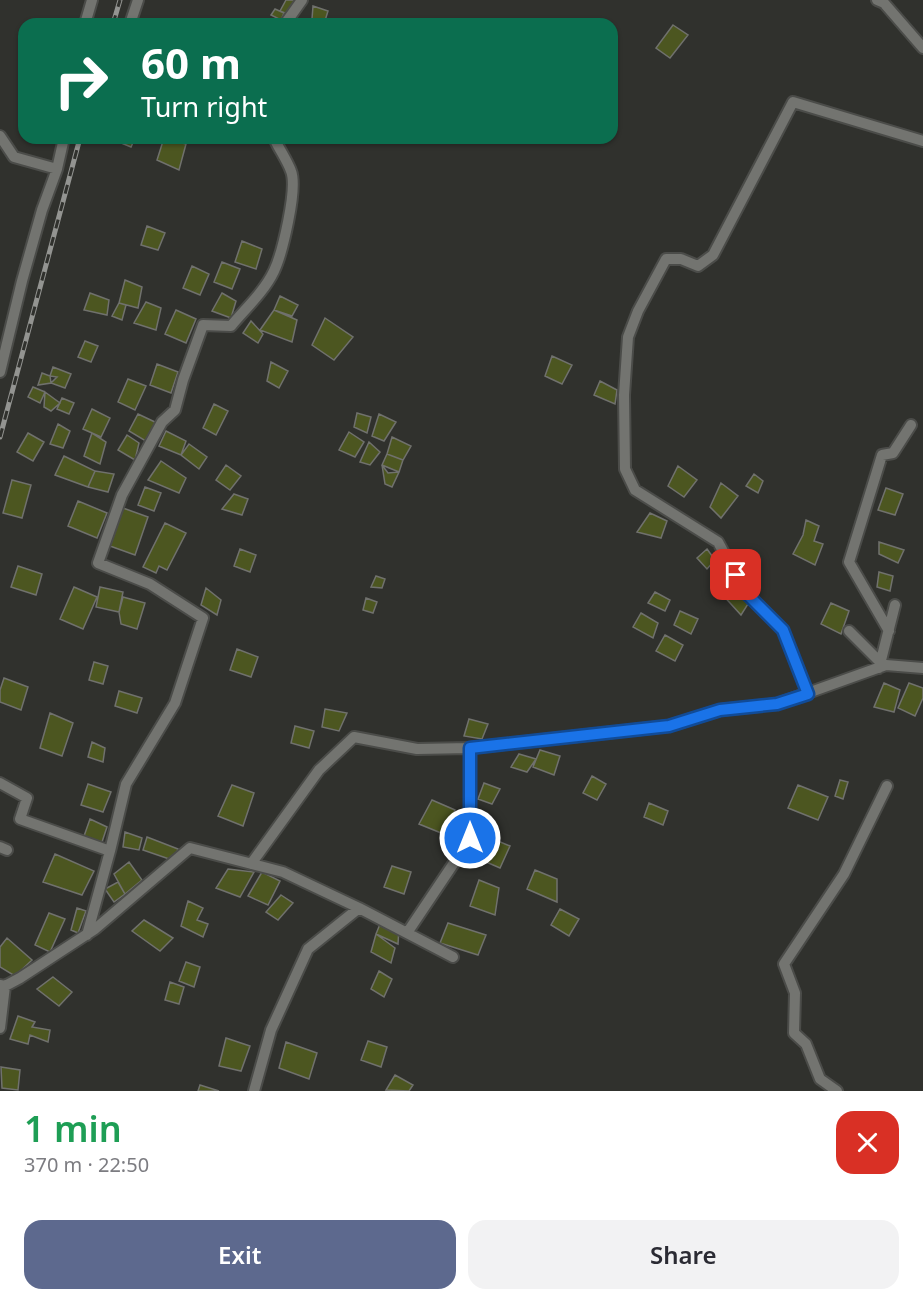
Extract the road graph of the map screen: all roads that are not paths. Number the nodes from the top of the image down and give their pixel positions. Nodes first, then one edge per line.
1 (92, 0) edge
2 (138, 0) edge
3 (302, 0) edge
4 (877, 0) edge
5 (87, 18) edge
6 (132, 18) edge
7 (289, 18) edge
8 (923, 48) edge
9 (0, 136) edge
10 (923, 141) edge
11 (63, 144) edge
12 (277, 144) edge
13 (57, 169) junction
14 (0, 372) edge
15 (911, 425) dead end
16 (895, 605) dead end
17 (849, 631) dead end
18 (889, 632) junction
19 (880, 665) junction
20 (923, 668) edge
21 (808, 694) junction
22 (470, 748) junction
23 (0, 783) edge
24 (887, 786) dead end
25 (110, 851) junction
26 (252, 864) junction
27 (359, 908) junction
28 (407, 933) junction
29 (87, 935) junction
30 (453, 957) dead end
31 (3, 986) edge
32 (1, 1005) edge
33 (0, 1028) edge
34 (254, 1091) edge
35 (837, 1091) edge

1 - 5 street
2 - 6 street
3 - 7 street
4 - 8 street
9 - 13 street
10 - 21 street
11 - 13 street
12 - 25 street
13 - 14 street
15 - 18 street
16 - 18 street
17 - 19 street
18 - 19 street
19 - 20 street
19 - 21 street
21 - 22 street
22 - 26 street
22 - 28 street
23 - 25 street
24 - 35 street
25 - 29 street
26 - 27 street
26 - 29 street
27 - 28 street
27 - 34 street
28 - 30 street
29 - 31 street
31 - 32 street
32 - 33 street

